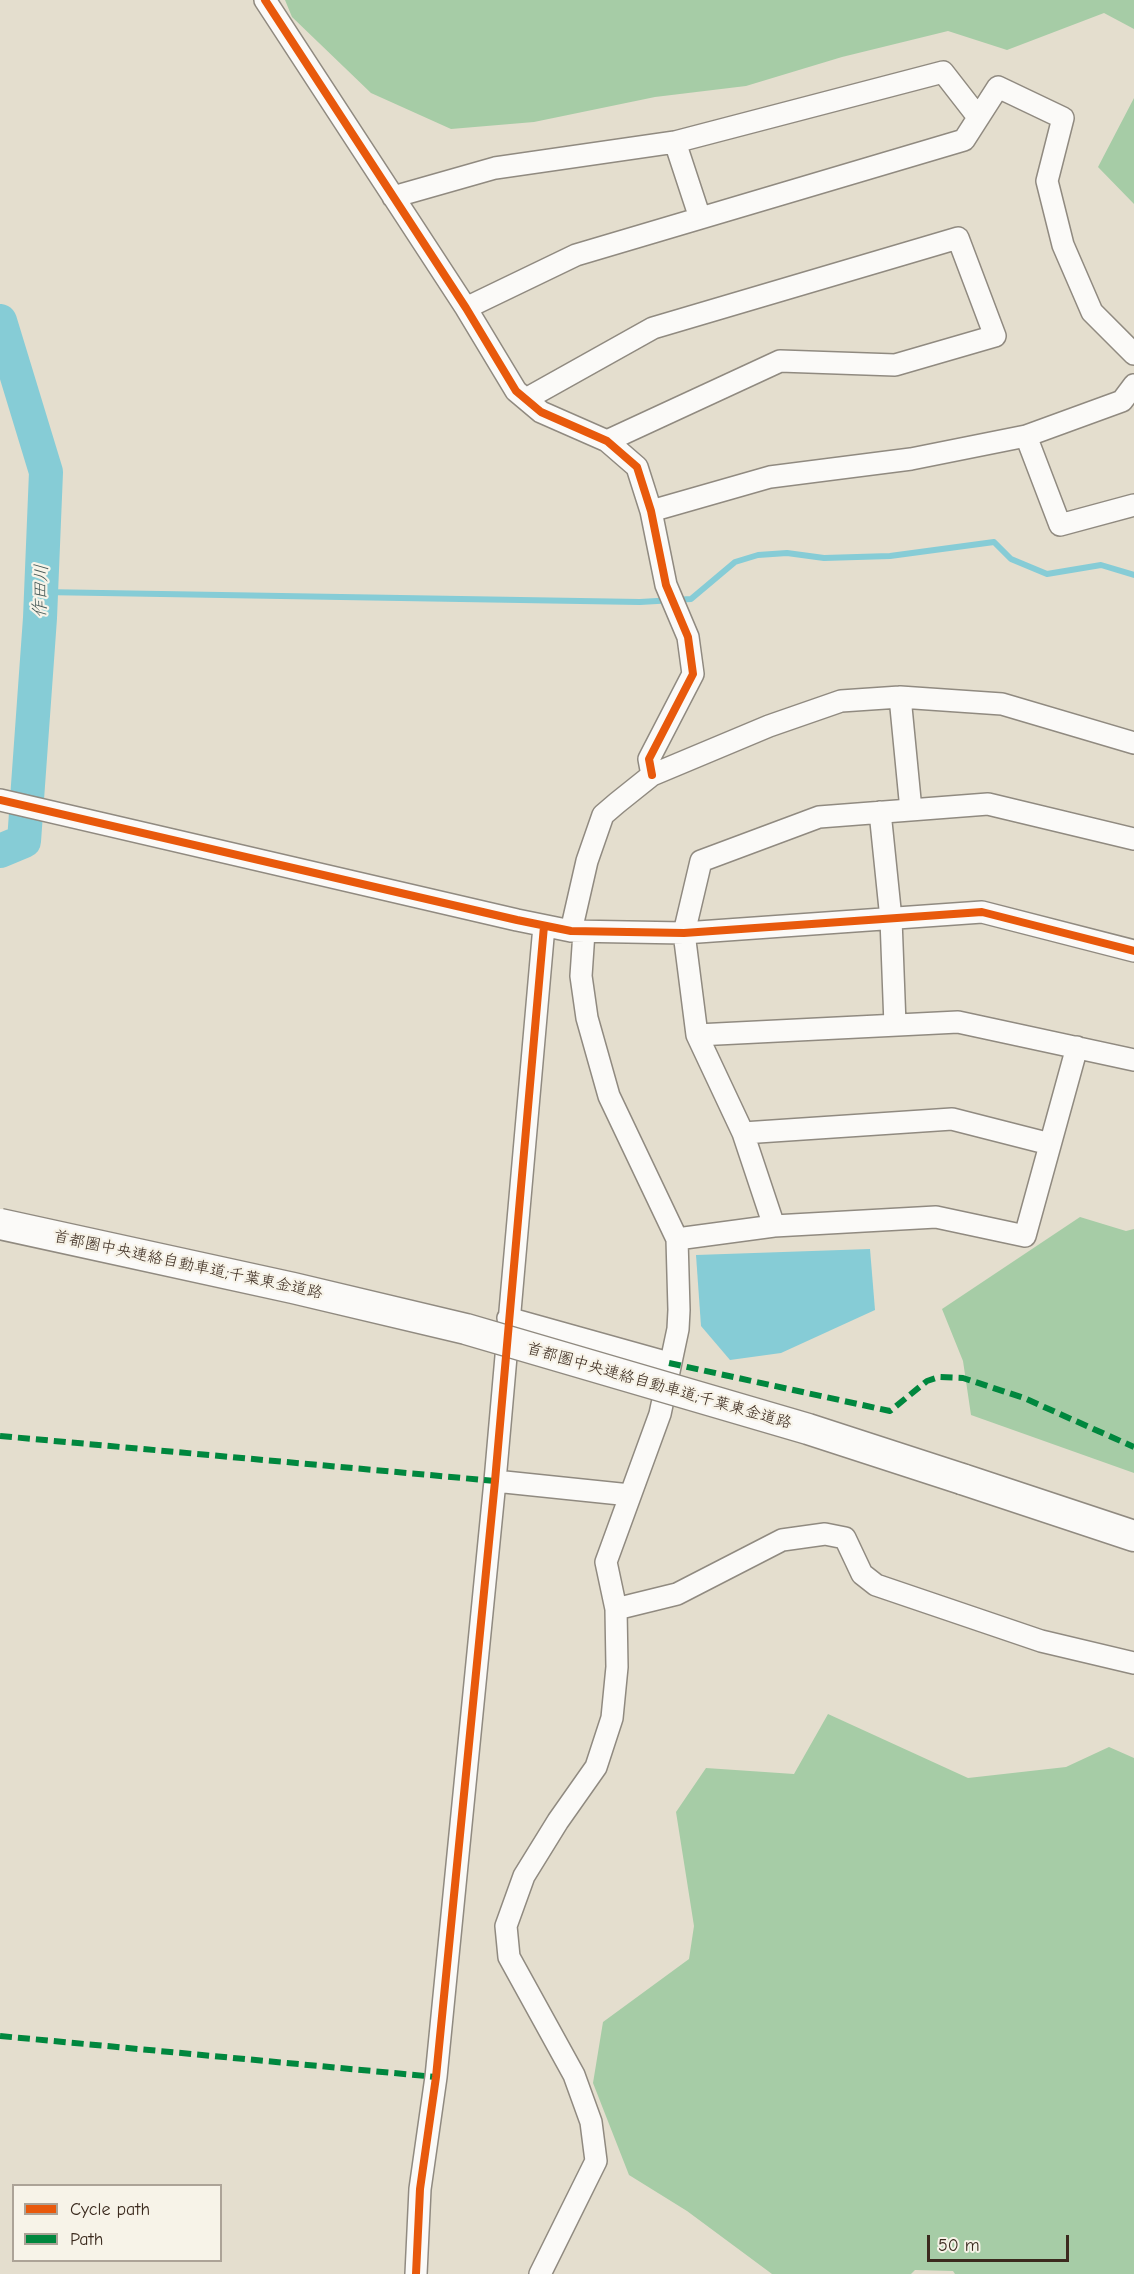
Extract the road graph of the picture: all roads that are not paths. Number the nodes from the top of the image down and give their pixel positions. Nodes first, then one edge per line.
1 (265, 0) edge
2 (978, 117) junction
3 (675, 142) junction
4 (393, 197) junction
5 (700, 218) junction
6 (466, 308) junction
7 (1134, 354) edge
8 (1134, 385) edge
9 (526, 399) junction
10 (1026, 436) junction
11 (607, 441) junction
12 (1134, 505) edge
13 (651, 511) junction
14 (900, 698) junction
15 (1134, 743) edge
16 (652, 775) junction
17 (0, 800) edge
18 (911, 810) junction
19 (880, 812) junction
20 (1134, 839) edge
21 (891, 919) junction
22 (544, 926) junction
23 (577, 932) junction
24 (684, 933) junction
25 (1134, 951) edge
26 (895, 1025) junction
27 (697, 1035) junction
28 (1077, 1047) junction
29 (1134, 1060) edge
30 (743, 1133) junction
31 (1050, 1144) junction
32 (0, 1224) edge
33 (774, 1226) junction
34 (677, 1239) junction
35 (508, 1318) junction
36 (669, 1363) junction
37 (495, 1481) junction
38 (630, 1495) junction
39 (1134, 1536) edge
40 (616, 1609) junction
41 (1134, 1663) edge
42 (416, 2274) edge
43 (540, 2274) edge

1 - 4 street
2 - 3 street
2 - 5 street
2 - 7 street
3 - 4 street
3 - 5 street
4 - 6 street
5 - 6 street
6 - 9 street
8 - 10 street
9 - 11 street
9 - 11 street
10 - 12 street
10 - 13 street
11 - 13 street
13 - 16 street
14 - 15 street
14 - 16 street
14 - 18 street
16 - 23 street
17 - 22 street
18 - 19 street
18 - 20 street
19 - 21 street
19 - 24 street
21 - 24 street
21 - 25 street
21 - 26 street
22 - 23 street
22 - 35 street
23 - 24 street
23 - 34 street
24 - 27 street
26 - 27 street
26 - 28 street
27 - 30 street
28 - 29 street
28 - 31 street
30 - 31 street
30 - 33 street
31 - 33 street
32 - 39 highway, 首都圏中央連絡自動車道;千葉東金道路, bridge
33 - 34 street
34 - 36 street
35 - 36 street
35 - 37 street
36 - 38 street
37 - 38 street
37 - 42 street
38 - 40 street
40 - 41 street
40 - 43 street

